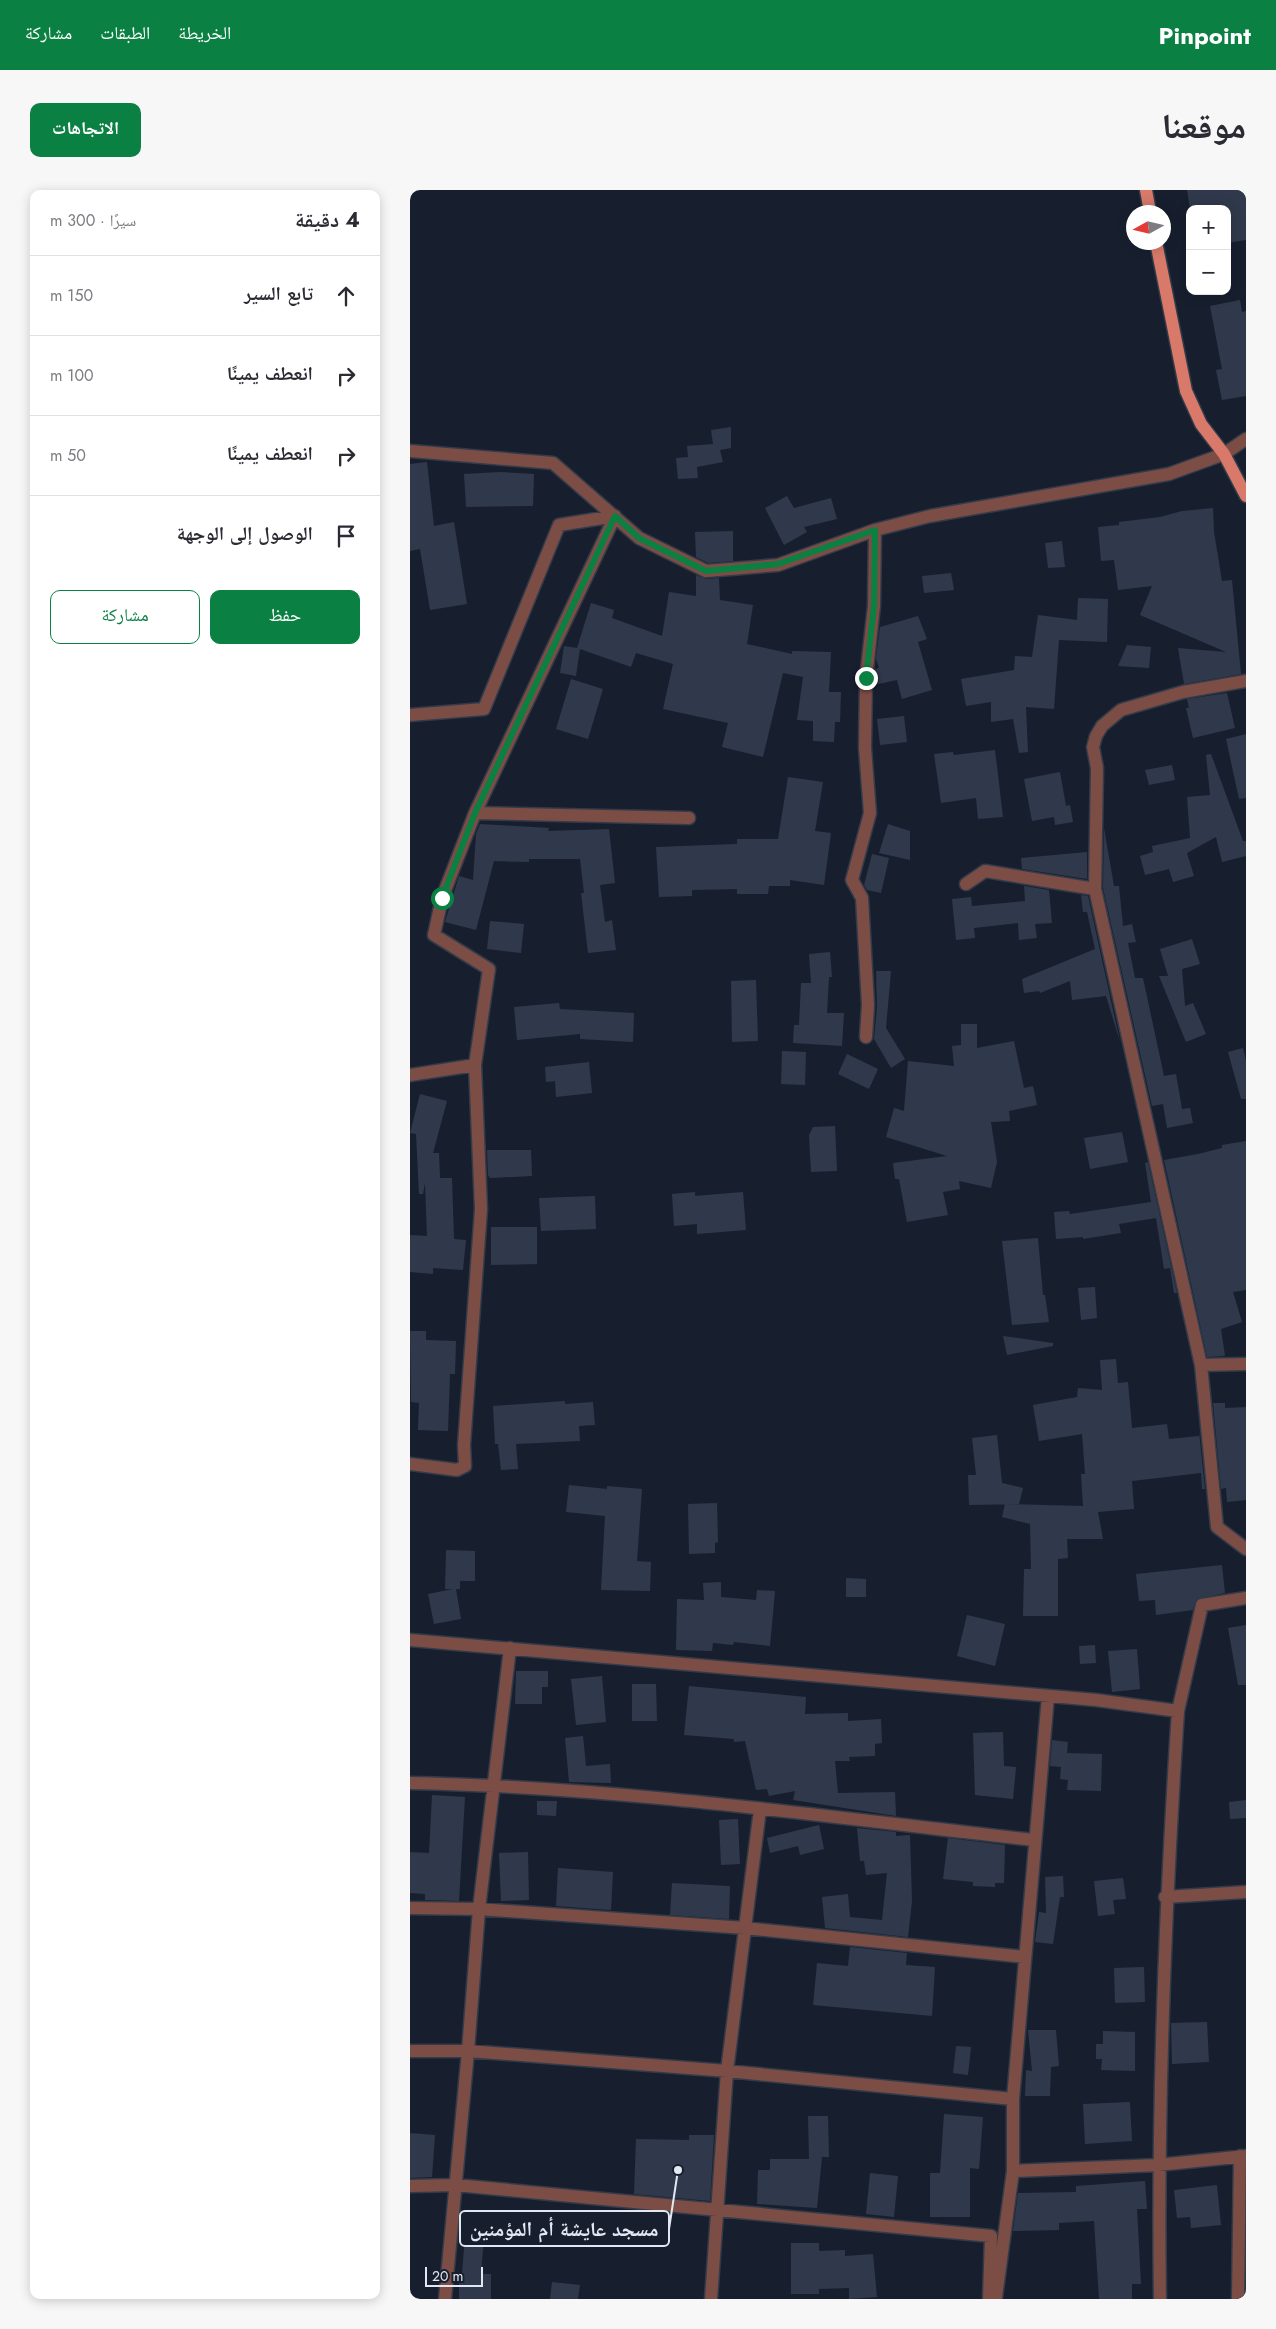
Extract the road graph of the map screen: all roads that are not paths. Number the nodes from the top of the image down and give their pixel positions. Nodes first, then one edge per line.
1 (1146, 190) edge
2 (1149, 205) edge
3 (1158, 250) edge
4 (1246, 438) edge
5 (410, 450) edge
6 (1224, 454) junction
7 (1246, 496) edge
8 (615, 516) junction
9 (875, 530) junction
10 (1246, 681) edge
11 (410, 715) edge
12 (475, 813) junction
13 (689, 818) dead end
14 (966, 884) dead end
15 (1094, 889) junction
16 (866, 1037) dead end
17 (475, 1065) junction
18 (410, 1075) edge
19 (1246, 1364) edge
20 (1201, 1365) junction
21 (410, 1464) edge
22 (1246, 1549) edge
23 (1246, 1598) edge
24 (410, 1640) edge
25 (510, 1648) junction
26 (1048, 1696) junction
27 (1178, 1711) junction
28 (410, 1783) edge
29 (492, 1784) junction
30 (760, 1809) junction
31 (1034, 1840) junction
32 (1246, 1892) edge
33 (1165, 1897) junction
34 (410, 1908) edge
35 (479, 1909) junction
36 (745, 1928) junction
37 (1026, 1958) junction
38 (468, 2051) junction
39 (410, 2052) edge
40 (727, 2071) junction
41 (1013, 2099) junction
42 (1243, 2156) edge
43 (1158, 2165) junction
44 (1013, 2171) junction
45 (456, 2185) junction
46 (410, 2186) edge
47 (716, 2210) junction
48 (445, 2299) edge
49 (711, 2299) edge
50 (988, 2299) edge
51 (996, 2299) edge
52 (1160, 2299) edge
53 (1238, 2299) edge

1 - 2 main road
3 - 6 main road
4 - 6 street
5 - 8 street
6 - 7 main road
6 - 9 street
8 - 9 street
8 - 11 street
8 - 12 street
9 - 16 street
10 - 15 street
12 - 13 street
12 - 17 street
14 - 15 street
15 - 20 street
17 - 18 street
17 - 21 street
19 - 20 street
20 - 22 street
23 - 27 street
24 - 25 street
25 - 26 street
25 - 29 street
26 - 27 street
26 - 31 street
27 - 33 street
28 - 29 street
29 - 30 street
29 - 35 street
30 - 31 street
30 - 36 street
31 - 37 street
32 - 33 street
33 - 43 street
34 - 35 street
35 - 36 street
35 - 38 street
36 - 37 street
36 - 40 street
37 - 41 street
38 - 39 street
38 - 40 street
38 - 45 street
40 - 41 street
40 - 47 street
41 - 44 street
42 - 43 street
42 - 53 street
43 - 44 street
43 - 52 street
44 - 51 street
45 - 46 street
45 - 47 street
45 - 48 street
47 - 49 street
47 - 50 street

